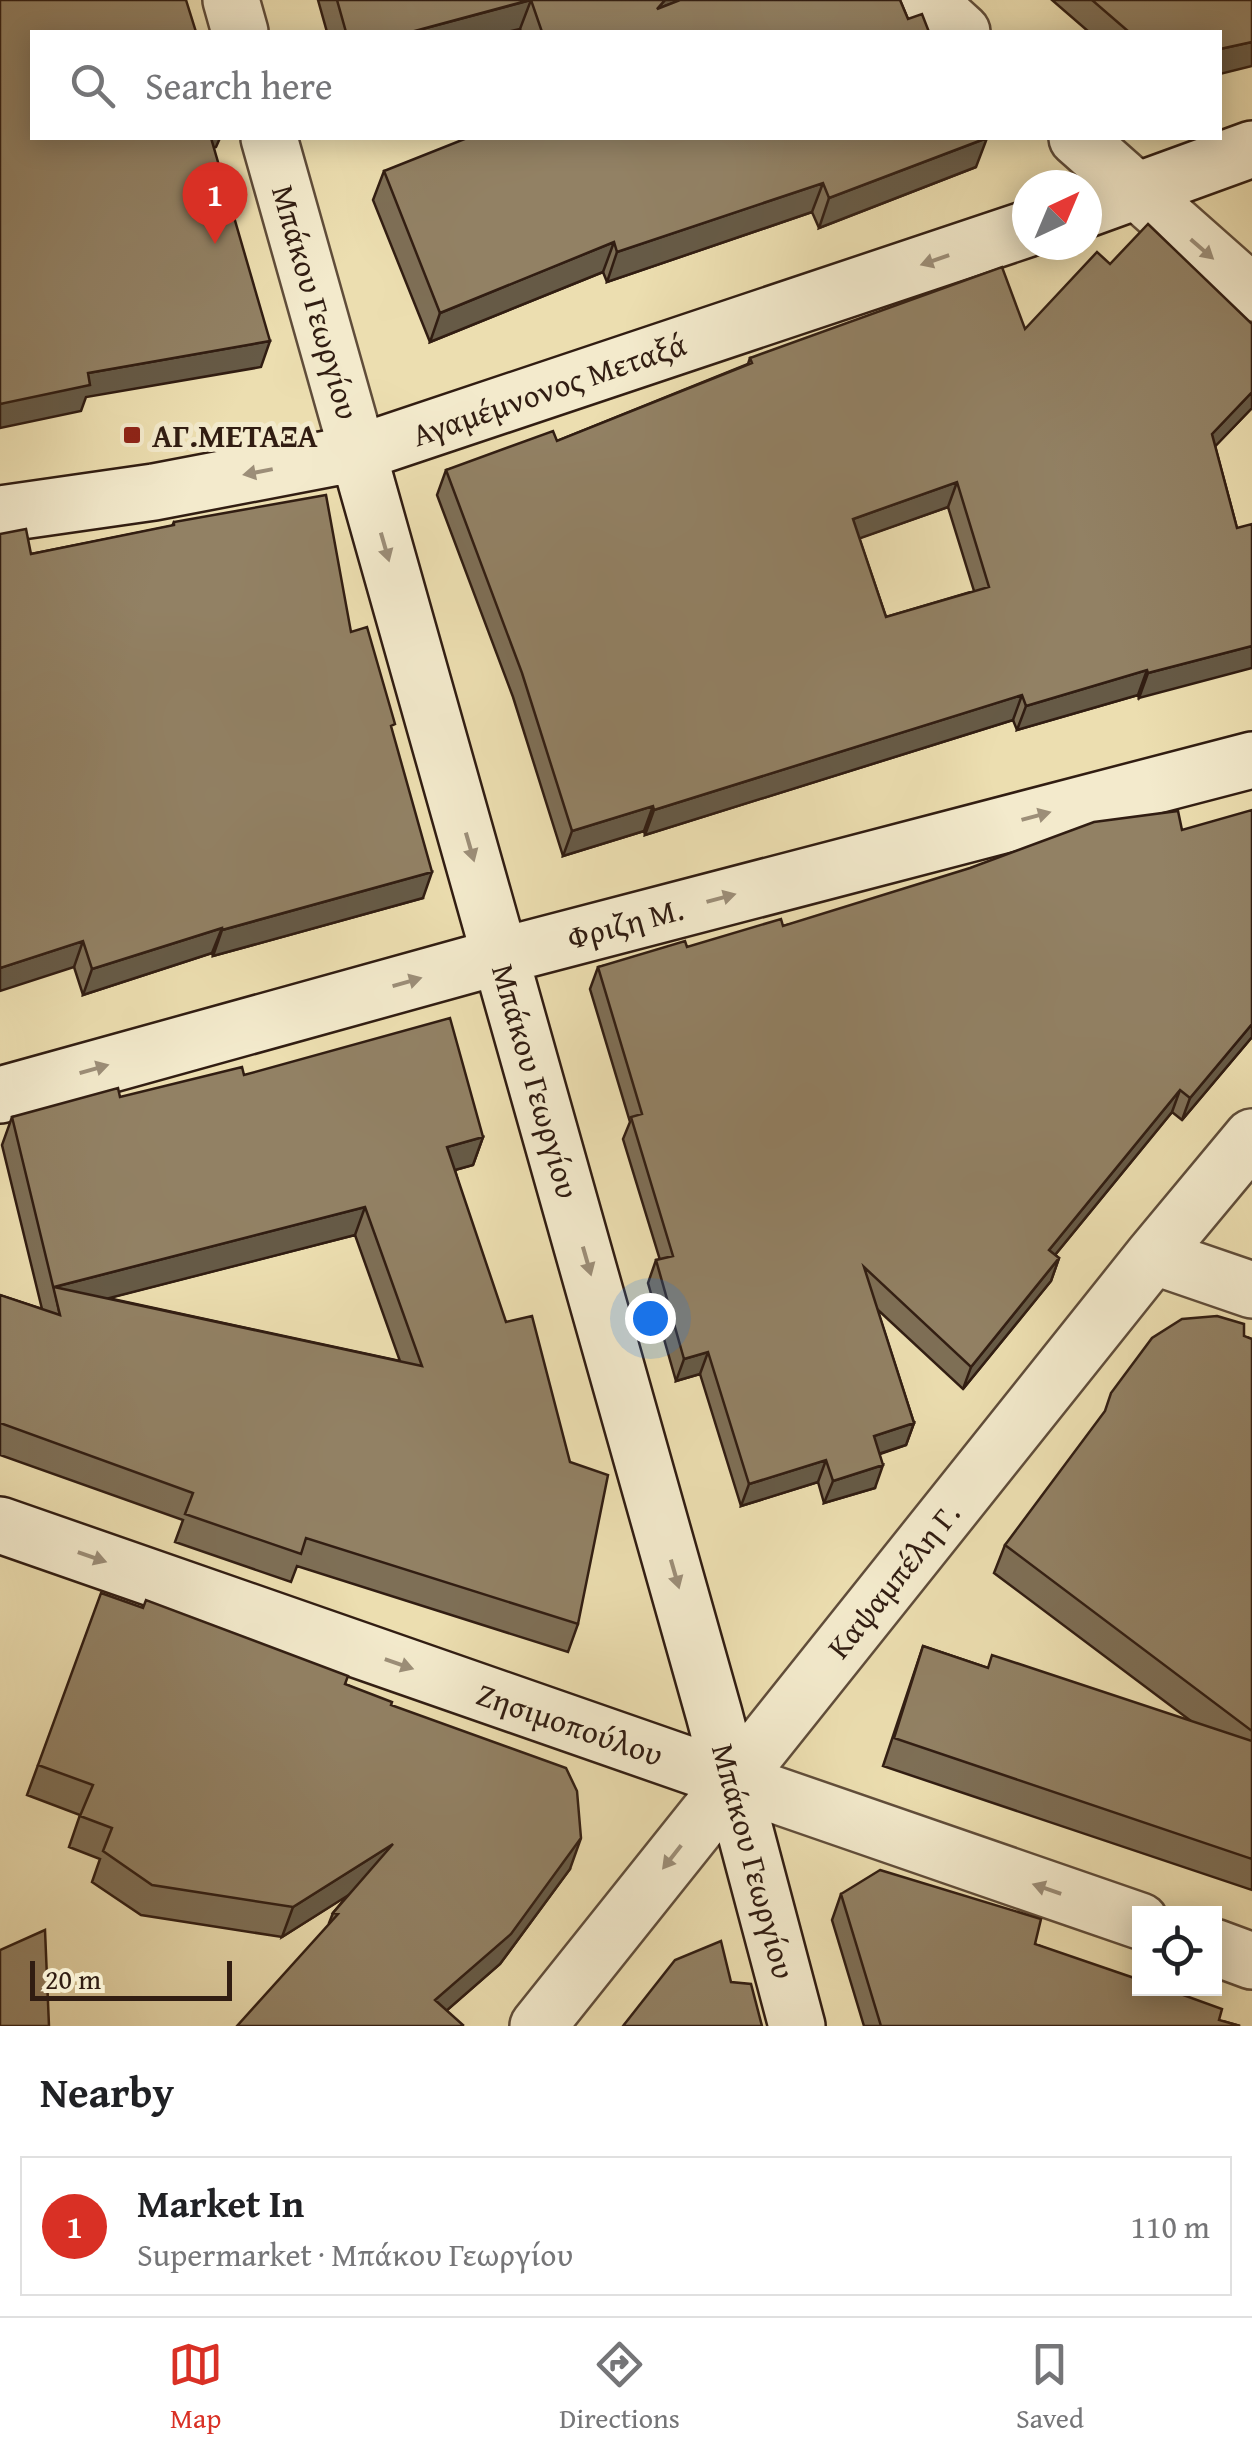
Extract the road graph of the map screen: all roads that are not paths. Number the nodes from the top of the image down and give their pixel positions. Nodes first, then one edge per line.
1 (231, 0) edge
2 (927, 0) edge
3 (239, 30) edge
4 (960, 30) edge
5 (271, 140) edge
6 (1078, 140) edge
7 (1252, 149) edge
8 (1112, 200) edge
9 (1012, 234) edge
10 (1252, 293) edge
11 (358, 453) junction
12 (0, 514) edge
13 (1252, 760) edge
14 (501, 956) junction
15 (0, 1095) edge
16 (1252, 1138) edge
17 (1153, 1256) junction
18 (1252, 1290) edge
19 (0, 1525) edge
20 (732, 1780) junction
21 (1132, 1919) edge
22 (1222, 1951) edge
23 (1252, 1960) edge
24 (538, 2026) edge
25 (798, 2026) edge

1 - 3 street
2 - 4 street
5 - 11 street, Μπάκου Γεωργίου
6 - 8 street
7 - 8 street
8 -> 10 street
9 -> 11 street, Αγαμέμνονος Μεταξά
11 -> 12 street, Αγαμέμνονος Μεταξά
11 -> 14 street, Μπάκου Γεωργίου
14 -> 13 street, Φριζη Μ.
15 -> 14 street, Φριζη Μ.
14 -> 20 street, Μπάκου Γεωργίου
16 - 17 street, Καψαμπέλη Γ.
17 - 18 street
17 - 20 street, Καψαμπέλη Γ.
19 -> 20 street, Ζησιμοπούλου
21 -> 20 street, Ζησιμοπούλου
20 -> 24 street, Καψαμπέλη Γ.
20 - 25 street, Μπάκου Γεωργίου
22 - 23 street

